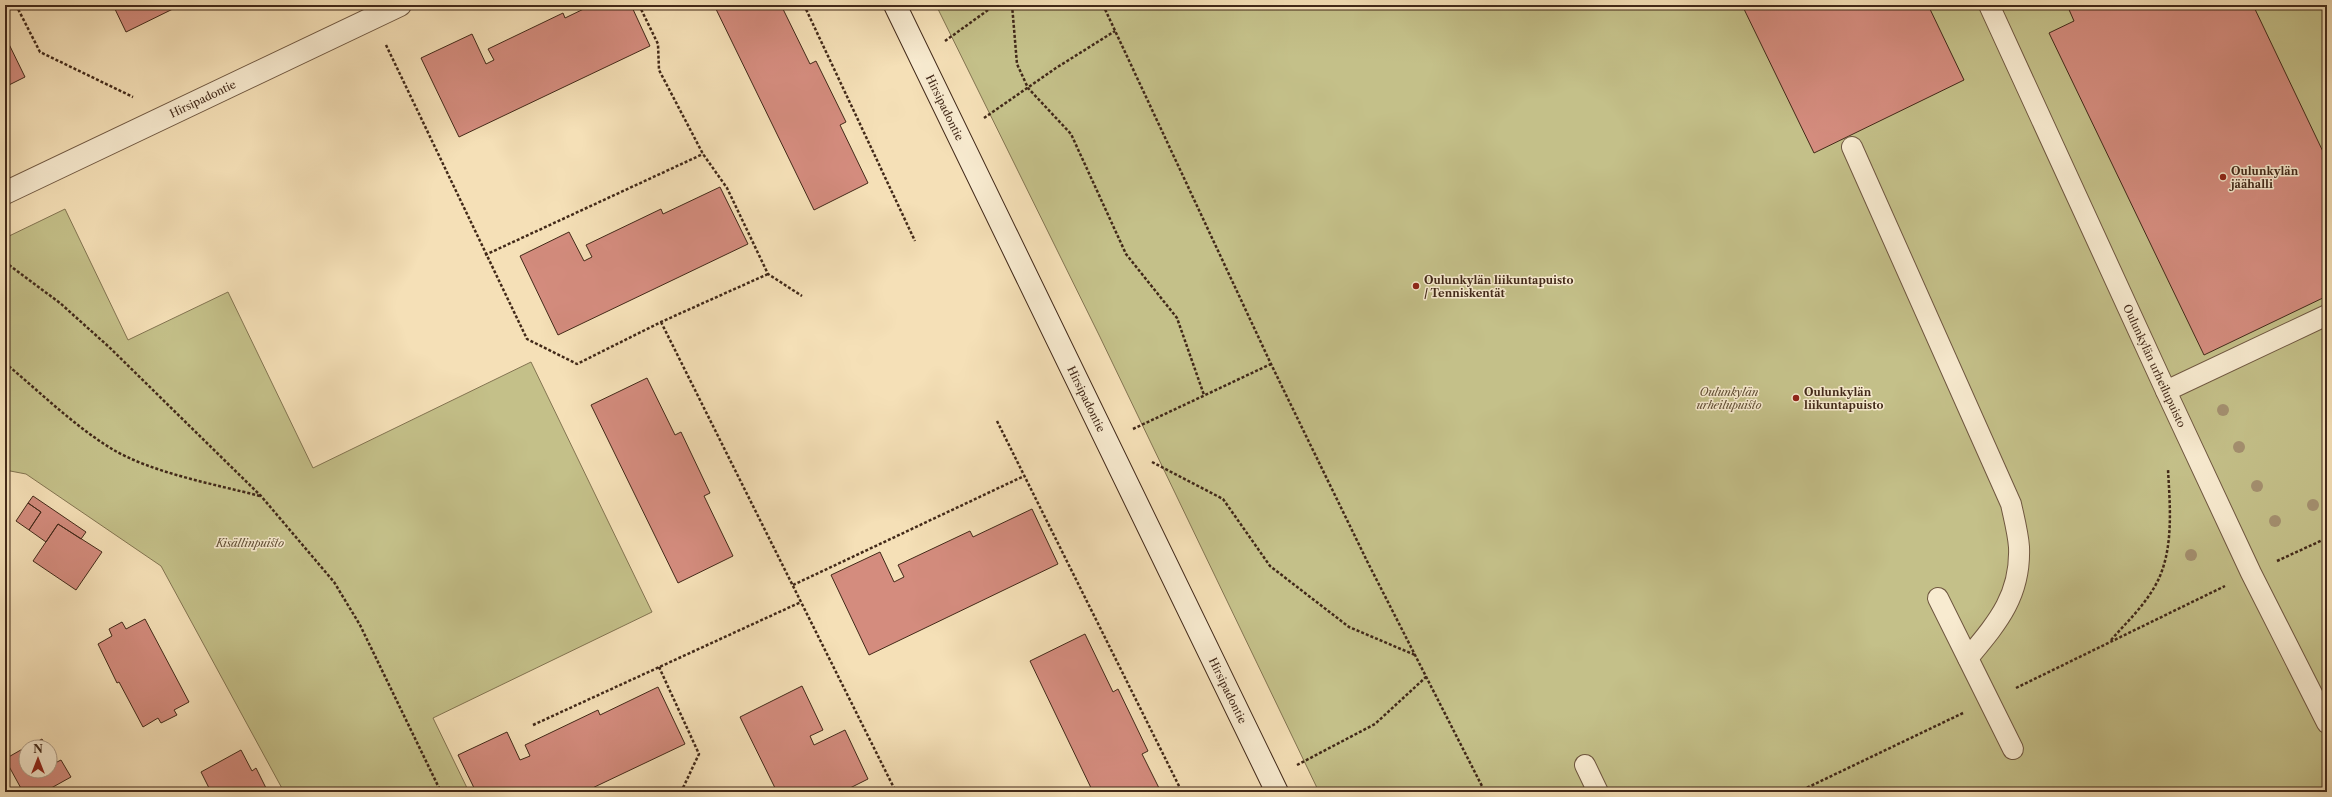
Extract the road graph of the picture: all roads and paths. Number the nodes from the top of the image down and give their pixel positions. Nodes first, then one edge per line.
1 (16, 5) edge
2 (400, 5) edge
3 (639, 5) edge
4 (804, 5) edge
5 (895, 5) edge
6 (995, 5) edge
7 (1012, 5) edge
8 (1103, 5) edge
9 (1989, 5) edge
10 (1115, 31) junction
11 (945, 41) dead end
12 (386, 44) dead end
13 (1028, 88) junction
14 (133, 97) dead end
15 (983, 119) dead end
16 (1852, 147) dead end
17 (703, 154) junction
18 (5, 193) edge
19 (915, 241) dead end
20 (485, 254) junction
21 (5, 262) edge
22 (768, 274) junction
23 (802, 296) dead end
24 (2327, 315) edge
25 (662, 322) junction
26 (5, 363) edge
27 (1271, 364) junction
28 (2166, 392) junction
29 (1204, 395) junction
30 (997, 421) dead end
31 (1132, 429) dead end
32 (1148, 461) dead end
33 (2168, 468) dead end
34 (1024, 476) junction
35 (261, 496) junction
36 (2327, 538) edge
37 (2252, 573) junction
38 (793, 585) junction
39 (1938, 598) dead end
40 (801, 602) junction
41 (2110, 642) junction
42 (1415, 655) junction
43 (1968, 658) junction
44 (659, 667) junction
45 (1426, 677) junction
46 (1989, 701) junction
47 (2327, 723) edge
48 (533, 726) dead end
49 (2012, 749) dead end
50 (1585, 765) dead end
51 (1296, 766) dead end
52 (441, 792) edge
53 (681, 792) edge
54 (896, 792) edge
55 (1182, 792) edge
56 (1277, 792) edge
57 (1485, 792) edge
58 (1598, 792) edge
59 (1798, 792) edge

1 - 14 path
2 - 18 street, Hirsipadontie
3 - 17 path
4 - 19 path
5 - 56 street, Hirsipadontie
6 - 11 path
7 - 13 path
8 - 10 path
9 - 28 lane, Oulunkylän urheilupuisto
10 - 13 path
10 - 27 path
12 - 20 path
13 - 15 path
13 - 29 path
16 - 43 lane
17 - 20 path
17 - 22 path
20 - 25 path
21 - 35 path
22 - 23 path
22 - 25 path
24 - 28 lane
25 - 38 path
26 - 35 path
27 - 29 path
27 - 42 path
28 - 37 lane, Oulunkylän urheilupuisto
29 - 31 path
30 - 34 path
32 - 42 path
33 - 41 path
34 - 38 path
34 - 55 path
35 - 52 path
36 - 37 path
37 - 41 path
37 - 47 lane, Oulunkylän urheilupuisto
38 - 40 path
39 - 43 lane
40 - 44 path
40 - 54 path
41 - 46 path
42 - 45 path
43 - 46 lane
44 - 48 path
44 - 53 path
45 - 51 path
45 - 57 path
46 - 49 lane
46 - 59 path
50 - 58 lane

